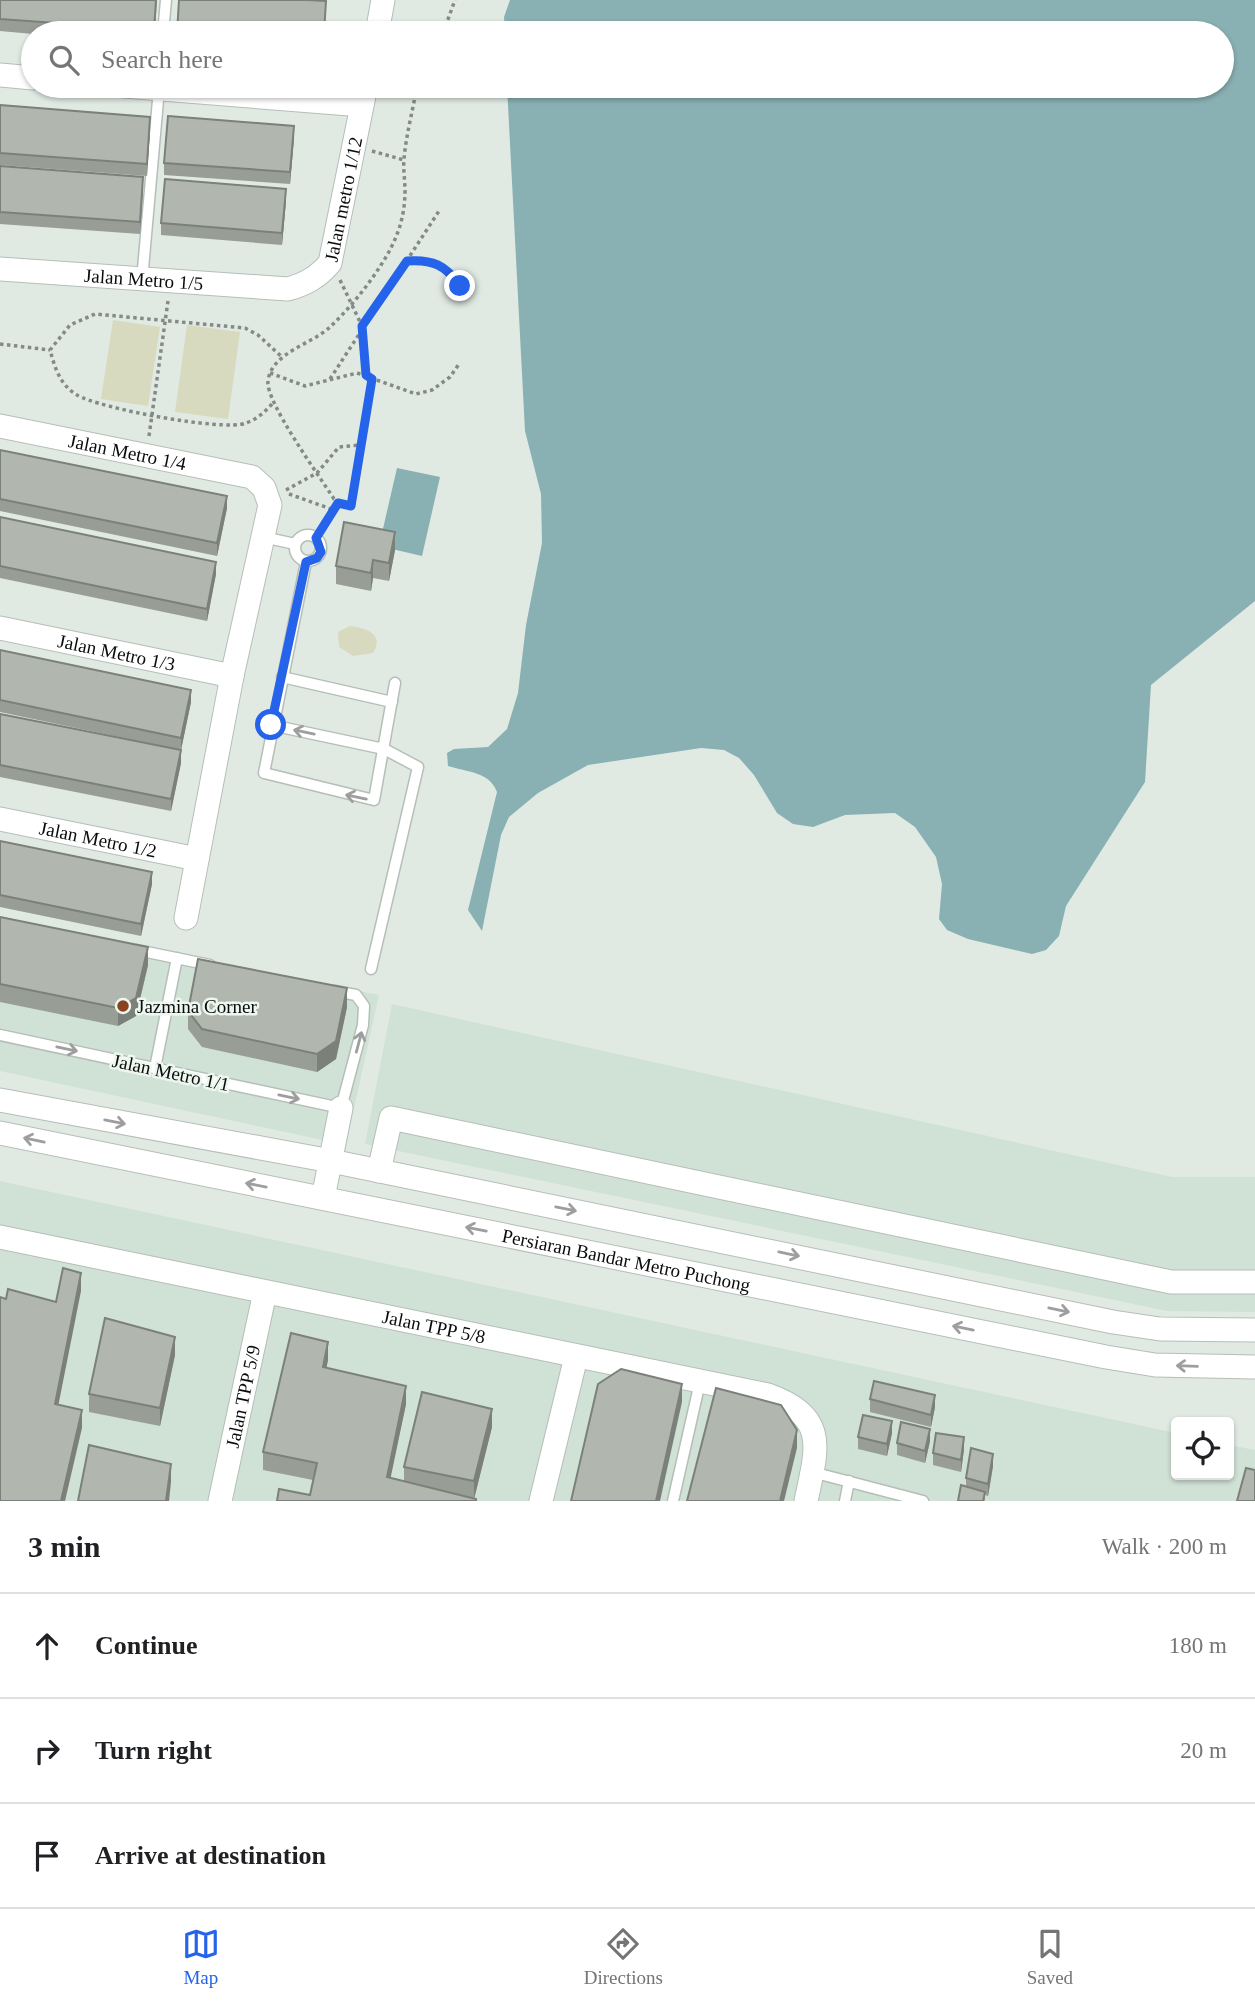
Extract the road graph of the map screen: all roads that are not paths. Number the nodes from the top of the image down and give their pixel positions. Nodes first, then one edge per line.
1 (166, 0) edge
2 (383, 0) edge
3 (164, 21) edge
4 (379, 21) edge
5 (0, 75) edge
6 (21, 77) edge
7 (158, 98) edge
8 (364, 98) edge
9 (0, 269) edge
10 (142, 280) junction
11 (288, 289) joint
12 (0, 426) edge
13 (263, 537) junction
14 (296, 544) junction
15 (306, 562) junction
16 (0, 628) edge
17 (232, 676) junction
18 (282, 677) junction
19 (395, 683) dead end
20 (392, 702) junction
21 (271, 725) junction
22 (384, 748) junction
23 (0, 819) edge
24 (197, 859) junction
25 (186, 918) dead end
26 (122, 947) edge
27 (177, 958) junction
28 (217, 967) edge
29 (371, 969) dead end
30 (324, 988) edge
31 (0, 1035) edge
32 (155, 1068) junction
33 (0, 1100) edge
34 (341, 1108) junction
35 (0, 1133) edge
36 (331, 1161) junction
37 (379, 1171) junction
38 (323, 1198) junction
39 (0, 1237) edge
40 (1255, 1282) edge
41 (265, 1292) junction
42 (1255, 1330) edge
43 (576, 1357) junction
44 (1255, 1367) edge
45 (700, 1381) junction
46 (812, 1472) junction
47 (849, 1481) junction
48 (220, 1501) edge
49 (541, 1501) edge
50 (673, 1501) edge
51 (806, 1501) edge
52 (845, 1501) edge
53 (923, 1501) edge

1 - 3 lane
2 - 4 street
5 - 6 street
7 - 10 lane
8 - 11 street, Jalan metro 1/12
9 - 10 street, Jalan Metro 1/5
10 - 11 street, Jalan Metro 1/5
12 - 13 street, Jalan Metro 1/4
13 - 14 lane
13 - 17 street
14 - 15 lane
14 - 15 lane
15 - 18 lane
16 - 17 street, Jalan Metro 1/3
17 - 24 street
18 - 20 lane
18 - 21 lane
19 - 20 lane
20 - 22 lane
22 -> 21 lane
22 -> 21 lane
22 - 29 lane
23 - 24 street, Jalan Metro 1/2
24 - 25 street
26 - 27 lane
27 - 28 lane
27 - 32 lane
34 -> 30 lane
31 -> 32 lane, Jalan Metro 1/1
32 -> 34 lane, Jalan Metro 1/1
33 -> 36 street, Persiaran Bandar Metro Puchong
34 - 36 street
38 -> 35 street, Persiaran Bandar Metro Puchong
36 - 37 street, Persiaran Bandar Metro Puchong
36 - 38 street
37 - 40 street
37 -> 42 street, Persiaran Bandar Metro Puchong
44 -> 38 street, Persiaran Bandar Metro Puchong
39 - 41 street, Jalan TPP 5/8
41 - 43 street, Jalan TPP 5/8
41 - 48 street, Jalan TPP 5/9
43 - 45 street, Jalan TPP 5/8
43 - 49 street
45 - 46 street, Jalan TPP 5/8
45 - 50 lane
46 - 47 lane
46 - 51 street, Jalan TPP 5/8
47 - 52 lane
47 - 53 lane

